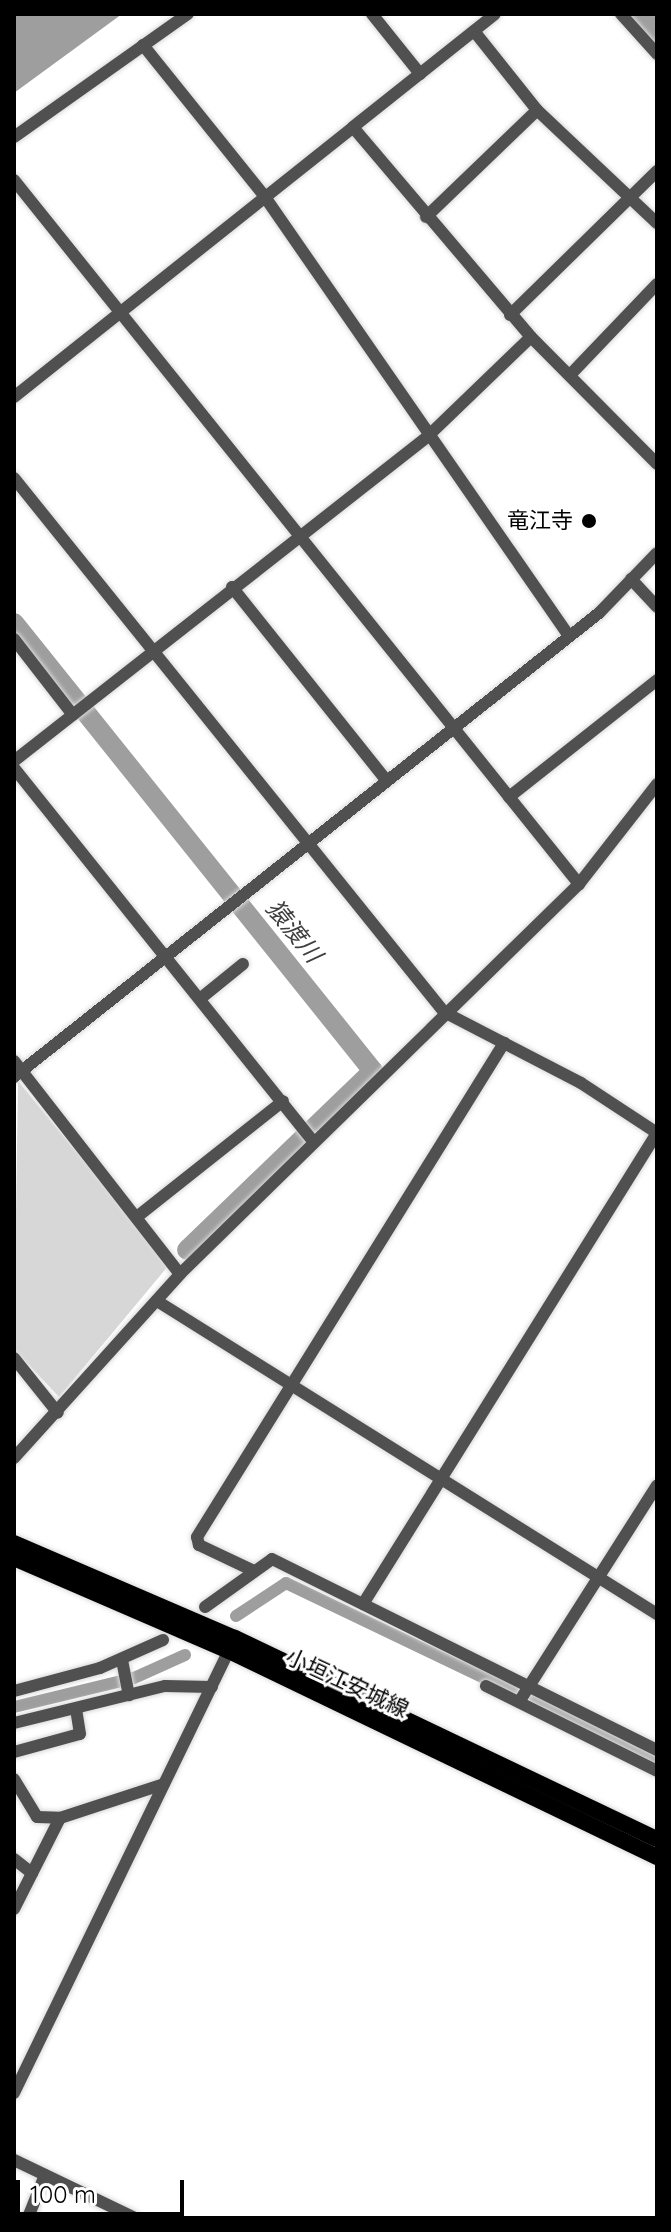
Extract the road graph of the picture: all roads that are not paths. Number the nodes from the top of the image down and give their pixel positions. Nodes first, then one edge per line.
1 (188, 14) edge
2 (372, 14) edge
3 (495, 14) edge
4 (621, 14) edge
5 (474, 31) junction
6 (143, 45) junction
7 (657, 54) edge
8 (420, 74) junction
9 (537, 110) junction
10 (353, 127) junction
11 (14, 137) edge
12 (657, 171) edge
13 (14, 180) edge
14 (265, 197) junction
15 (630, 197) junction
16 (426, 217) junction
17 (657, 223) edge
18 (657, 284) edge
19 (121, 314) junction
20 (510, 315) junction
21 (531, 337) junction
22 (570, 375) junction
23 (14, 397) edge
24 (427, 437) junction
25 (657, 464) edge
26 (14, 478) edge
27 (297, 535) junction
28 (657, 553) edge
29 (631, 579) junction
30 (232, 587) junction
31 (657, 607) edge
32 (569, 636) junction
33 (14, 639) edge
34 (152, 651) junction
35 (657, 680) edge
36 (73, 715) junction
37 (452, 726) junction
38 (14, 761) edge
39 (14, 768) edge
40 (385, 779) junction
41 (657, 784) edge
42 (509, 797) junction
43 (305, 843) junction
44 (579, 884) junction
45 (166, 956) junction
46 (243, 964) dead end
47 (201, 998) junction
48 (444, 1012) junction
49 (504, 1043) junction
50 (17, 1070) edge
51 (283, 1101) junction
52 (657, 1133) edge
53 (310, 1136) junction
54 (138, 1216) junction
55 (180, 1274) junction
56 (157, 1301) junction
57 (14, 1358) edge
58 (290, 1386) junction
59 (58, 1413) junction
60 (14, 1458) edge
61 (441, 1476) junction
62 (657, 1485) edge
63 (14, 1543) edge
64 (14, 1558) edge
65 (254, 1571) junction
66 (598, 1578) junction
67 (363, 1604) junction
68 (205, 1607) dead end
69 (657, 1614) edge
70 (163, 1640) dead end
71 (232, 1645) junction
72 (123, 1664) junction
73 (486, 1686) dead end
74 (530, 1686) junction
75 (212, 1687) junction
76 (14, 1691) edge
77 (129, 1692) junction
78 (519, 1702) junction
79 (76, 1710) junction
80 (14, 1723) edge
81 (657, 1750) edge
82 (14, 1752) edge
83 (657, 1771) edge
84 (14, 1779) edge
85 (164, 1784) junction
86 (60, 1818) junction
87 (657, 1839) edge
88 (657, 1857) edge
89 (14, 1859) edge
90 (32, 1873) junction
91 (14, 1909) edge
92 (19, 2068) edge
93 (14, 2093) edge
94 (14, 2160) edge
95 (45, 2175) junction
96 (34, 2218) edge
97 (135, 2218) edge

1 - 6 street
2 - 8 street
3 - 5 street
4 - 7 street
5 - 8 street
5 - 9 street
6 - 11 street
6 - 14 street
8 - 10 street
9 - 15 street
9 - 16 street
10 - 14 street
10 - 16 street
12 - 15 street
13 - 19 street
14 - 19 street
14 - 24 street
15 - 17 street
15 - 20 street
16 - 20 street
18 - 22 street
19 - 23 street
19 - 27 street
20 - 21 street
21 - 22 street
21 - 24 street
22 - 25 street
24 - 27 street
24 - 32 street
26 - 34 street
27 - 30 street
27 - 37 street
28 - 29 street
29 - 31 street
29 - 32 street
30 - 34 street
30 - 40 street
32 - 37 street
33 - 36 street
34 - 36 street
34 - 43 street
35 - 42 street
36 - 38 street
37 - 40 street
37 - 42 street
39 - 45 street
40 - 43 street
41 - 44 street
42 - 44 street
43 - 45 street
43 - 48 street
44 - 48 street
45 - 47 street
45 - 50 street
46 - 47 street
47 - 51 street
48 - 49 street
48 - 53 street
49 - 52 street
49 - 58 street
50 - 54 street
51 - 53 street
51 - 54 street
52 - 61 street
53 - 55 street
54 - 55 street
55 - 56 street
56 - 58 street
56 - 59 street
57 - 59 street
58 - 61 street
58 - 65 street
59 - 60 street
61 - 66 street
61 - 67 street
62 - 66 street
63 - 71 main road, 小垣江安城線
64 - 71 main road, 小垣江安城線
65 - 67 street
65 - 68 street
66 - 69 street
66 - 74 street
67 - 74 street
70 - 72 street
71 - 75 street
71 - 87 main road, 小垣江安城線
71 - 88 main road, 小垣江安城線
72 - 76 street
72 - 77 street
73 - 78 street
74 - 78 street
74 - 81 street
75 - 77 street
75 - 85 street
77 - 79 street
78 - 83 street
79 - 80 street
79 - 82 street
84 - 86 street
85 - 86 street
85 - 92 street
86 - 90 street
89 - 90 street
90 - 91 street
92 - 93 street
94 - 95 street
95 - 96 street
95 - 97 street

